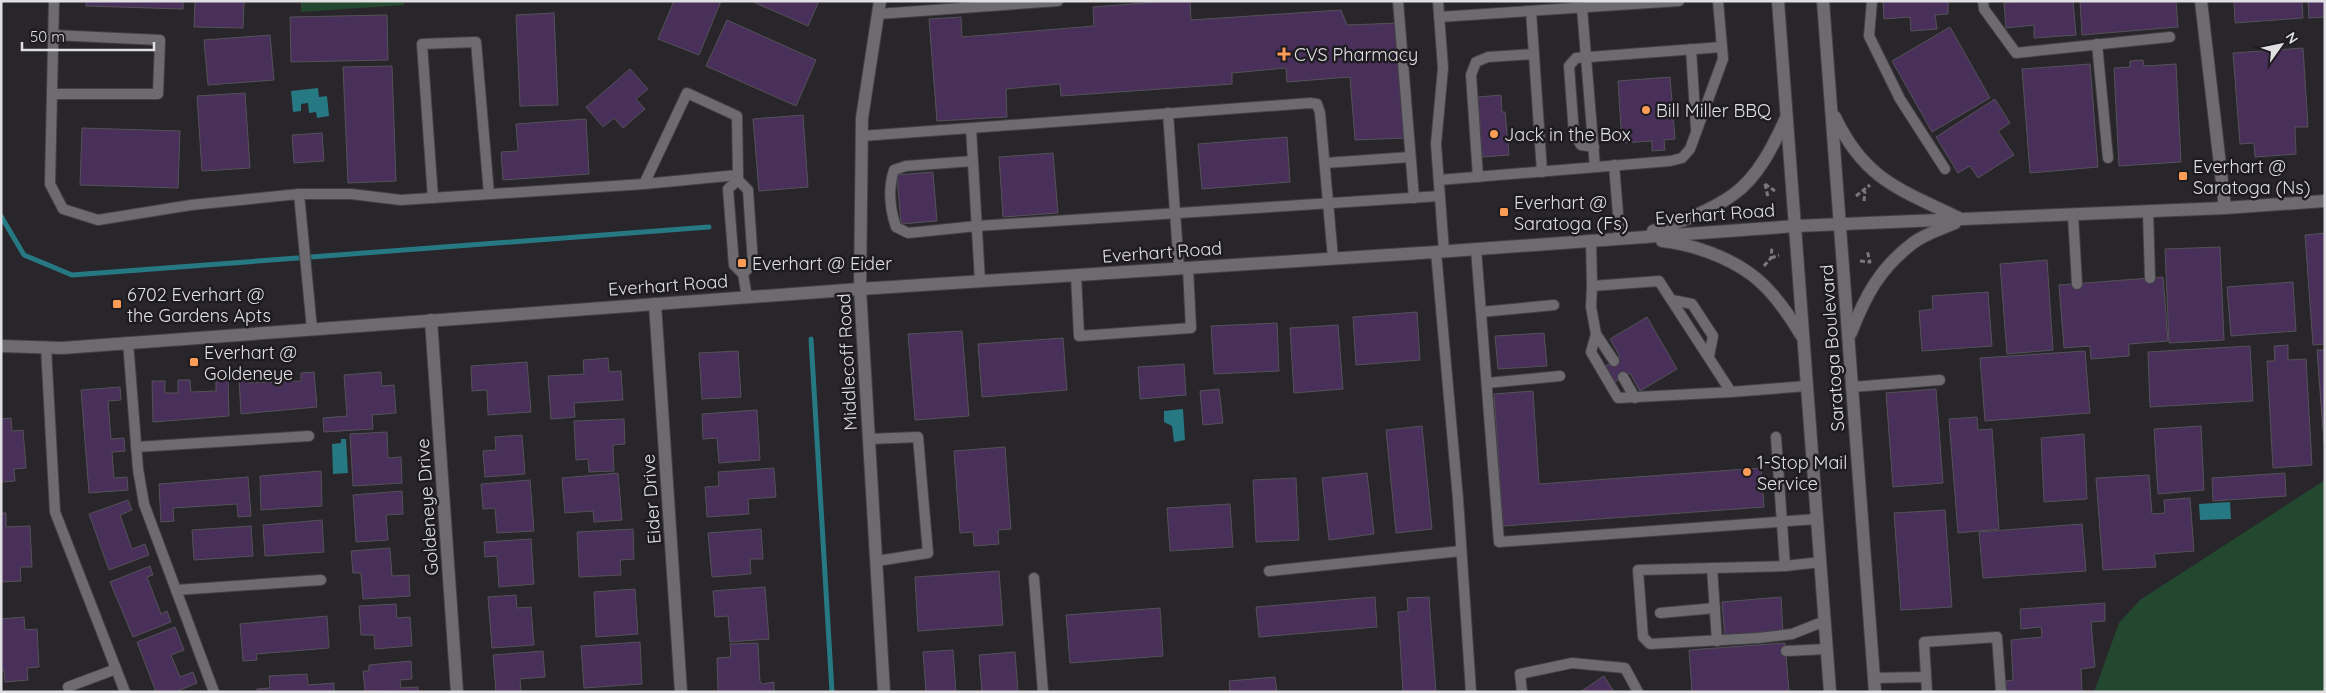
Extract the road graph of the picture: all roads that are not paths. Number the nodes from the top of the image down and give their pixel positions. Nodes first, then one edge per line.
1 (54, 1) edge
2 (1058, 1) edge
3 (1398, 1) edge
4 (1438, 1) edge
5 (1679, 1) edge
6 (1718, 1) edge
7 (1778, 1) edge
8 (1823, 1) edge
9 (1872, 1) edge
10 (1983, 1) edge
11 (2201, 1) edge
12 (879, 8) edge
13 (1582, 8) junction
14 (1531, 11) junction
15 (1439, 17) junction
16 (53, 35) junction
17 (2170, 37) dead end
18 (2097, 44) junction
19 (1722, 47) junction
20 (1691, 49) junction
21 (1534, 54) junction
22 (1586, 56) junction
23 (52, 94) junction
24 (1832, 110) junction
25 (1168, 114) junction
26 (1787, 115) junction
27 (971, 128) junction
28 (1696, 132) junction
29 (862, 136) junction
30 (1594, 147) junction
31 (1410, 157) junction
32 (2108, 158) dead end
33 (973, 161) junction
34 (1325, 163) junction
35 (1614, 165) junction
36 (1595, 167) junction
37 (1945, 169) dead end
38 (1542, 172) junction
39 (1478, 177) junction
40 (738, 178) junction
41 (1439, 180) junction
42 (644, 184) junction
43 (299, 194) junction
44 (489, 194) junction
45 (1440, 196) junction
46 (433, 198) junction
47 (1414, 198) junction
48 (2325, 201) edge
49 (1328, 204) junction
50 (2225, 208) junction
51 (2148, 211) junction
52 (1176, 214) junction
53 (2073, 214) junction
54 (1964, 220) junction
55 (1841, 225) junction
56 (977, 226) junction
57 (1796, 226) junction
58 (1626, 237) junction
59 (1591, 240) junction
60 (1476, 249) junction
61 (1440, 251) junction
62 (1333, 258) junction
63 (1184, 268) junction
64 (743, 274) junction
65 (1076, 275) junction
66 (2150, 278) dead end
67 (980, 281) junction
68 (2077, 284) dead end
69 (1592, 286) junction
70 (860, 289) junction
71 (747, 297) junction
72 (1672, 300) junction
73 (655, 304) junction
74 (1554, 305) dead end
75 (1481, 312) junction
76 (431, 320) junction
77 (312, 329) junction
78 (1596, 334) junction
79 (1849, 338) junction
80 (1803, 339) junction
81 (128, 342) junction
82 (1, 346) edge
83 (46, 347) junction
84 (1708, 356) junction
85 (1614, 361) dead end
86 (1560, 376) dead end
87 (1623, 377) dead end
88 (1940, 380) dead end
89 (1487, 383) junction
90 (1806, 386) junction
91 (1852, 387) junction
92 (1730, 392) junction
93 (1636, 398) junction
94 (309, 436) dead end
95 (1776, 438) dead end
96 (869, 439) junction
97 (136, 447) junction
98 (1817, 519) junction
99 (1780, 521) junction
100 (1461, 552) junction
101 (876, 561) junction
102 (1820, 562) junction
103 (1785, 566) junction
104 (1712, 568) junction
105 (1269, 571) dead end
106 (1034, 578) dead end
107 (321, 580) dead end
108 (176, 590) junction
109 (1715, 608) junction
110 (1660, 612) dead end
111 (1825, 621) junction
112 (1718, 641) junction
113 (1827, 649) junction
114 (1786, 651) dead end
115 (116, 669) junction
116 (1925, 677) junction
117 (1874, 678) junction
118 (68, 687) dead end
119 (125, 692) edge
120 (214, 692) edge
121 (457, 692) edge
122 (681, 692) edge
123 (884, 692) edge
124 (1043, 692) edge
125 (1471, 692) edge
126 (1522, 692) edge
127 (1638, 692) edge
128 (1830, 692) edge
129 (1875, 692) edge
130 (1927, 692) edge
131 (2001, 692) edge

1 - 16 lane
2 - 12 lane
3 - 31 lane
4 - 15 lane
5 - 13 lane
6 - 19 lane
7 - 26 main road, Saratoga Boulevard
8 - 24 main road, Saratoga Boulevard
9 - 37 lane
10 - 18 lane
11 - 50 main road
12 - 29 main road, Middlecoff Road
13 - 14 lane
13 - 22 lane
14 - 15 lane
14 - 21 lane
15 - 41 lane
16 - 23 lane
16 - 23 lane
17 - 18 lane
18 - 32 lane
19 - 20 lane
19 - 28 lane
20 - 22 lane
20 - 28 lane
21 - 38 lane
21 - 39 lane
22 - 30 lane
22 - 30 lane
23 - 43 lane
24 - 54 main road
24 - 55 main road, Saratoga Boulevard
25 - 27 lane
25 - 34 lane
25 - 52 lane
26 - 57 main road, Saratoga Boulevard
26 - 58 main road
27 - 29 lane
27 - 33 lane
28 - 35 lane
29 - 70 main road, Middlecoff Road
30 - 36 lane
31 - 34 lane
31 - 47 lane
33 - 56 lane
33 - 56 lane
34 - 49 lane
35 - 36 lane
35 - 58 lane
36 - 38 lane
38 - 39 lane
39 - 41 lane
40 - 42 lane
40 - 42 lane
40 - 64 lane
40 - 64 lane
41 - 45 lane
42 - 44 lane
43 - 46 lane
43 - 77 lane
44 - 46 lane
44 - 46 lane
45 - 47 lane
45 - 61 lane
47 - 49 lane
48 - 50 main road, Everhart Road
49 - 52 lane
49 - 62 lane
50 - 51 main road, Everhart Road
51 - 53 main road, Everhart Road
51 - 66 lane
52 - 56 lane
52 - 63 lane
53 - 54 main road, Everhart Road
53 - 68 lane
54 - 55 main road, Everhart Road
54 - 79 main road
55 - 57 main road, Everhart Road
55 - 79 main road, Saratoga Boulevard
56 - 67 lane
57 - 58 main road, Everhart Road
57 - 80 main road, Saratoga Boulevard
58 - 59 main road, Everhart Road
58 - 80 main road
59 - 60 main road, Everhart Road
59 - 69 lane
60 - 61 main road, Everhart Road
60 - 75 lane
61 - 62 main road, Everhart Road
61 - 100 lane
62 - 63 main road, Everhart Road
63 - 65 main road, Everhart Road
63 - 65 lane
64 - 71 lane
65 - 67 main road, Everhart Road
67 - 70 main road, Everhart Road
69 - 72 lane
69 - 78 lane
70 - 71 main road, Everhart Road
70 - 96 main road, Middlecoff Road
71 - 73 main road, Everhart Road
72 - 84 lane
72 - 84 lane
73 - 76 main road, Everhart Road
73 - 122 main road, Eider Drive
74 - 75 lane
75 - 89 lane
76 - 77 main road, Everhart Road
76 - 121 main road, Goldeneye Drive
77 - 81 main road, Everhart Road
78 - 85 lane
78 - 93 lane
79 - 91 main road, Saratoga Boulevard
80 - 90 main road, Saratoga Boulevard
81 - 83 main road, Everhart Road
81 - 97 lane
82 - 83 main road, Everhart Road
83 - 115 lane
84 - 92 lane
86 - 89 lane
87 - 93 lane
88 - 91 lane
89 - 99 lane
90 - 92 lane
90 - 98 main road, Saratoga Boulevard
91 - 117 main road, Saratoga Boulevard
92 - 93 lane
94 - 97 lane
95 - 99 lane
96 - 101 main road, Middlecoff Road
96 - 101 lane
97 - 108 lane
98 - 99 lane
98 - 102 main road, Saratoga Boulevard
99 - 103 lane
100 - 105 lane
100 - 125 lane
101 - 123 main road, Middlecoff Road
102 - 103 lane
102 - 111 main road, Saratoga Boulevard
103 - 104 lane
104 - 109 lane
104 - 112 lane
106 - 124 lane
107 - 108 lane
108 - 120 lane
109 - 110 lane
109 - 112 lane
111 - 112 lane
111 - 113 main road, Saratoga Boulevard
113 - 114 lane
113 - 128 main road, Saratoga Boulevard
115 - 118 lane
115 - 119 lane
116 - 117 lane
116 - 130 lane
116 - 131 lane
117 - 129 main road, Saratoga Boulevard
126 - 127 lane

